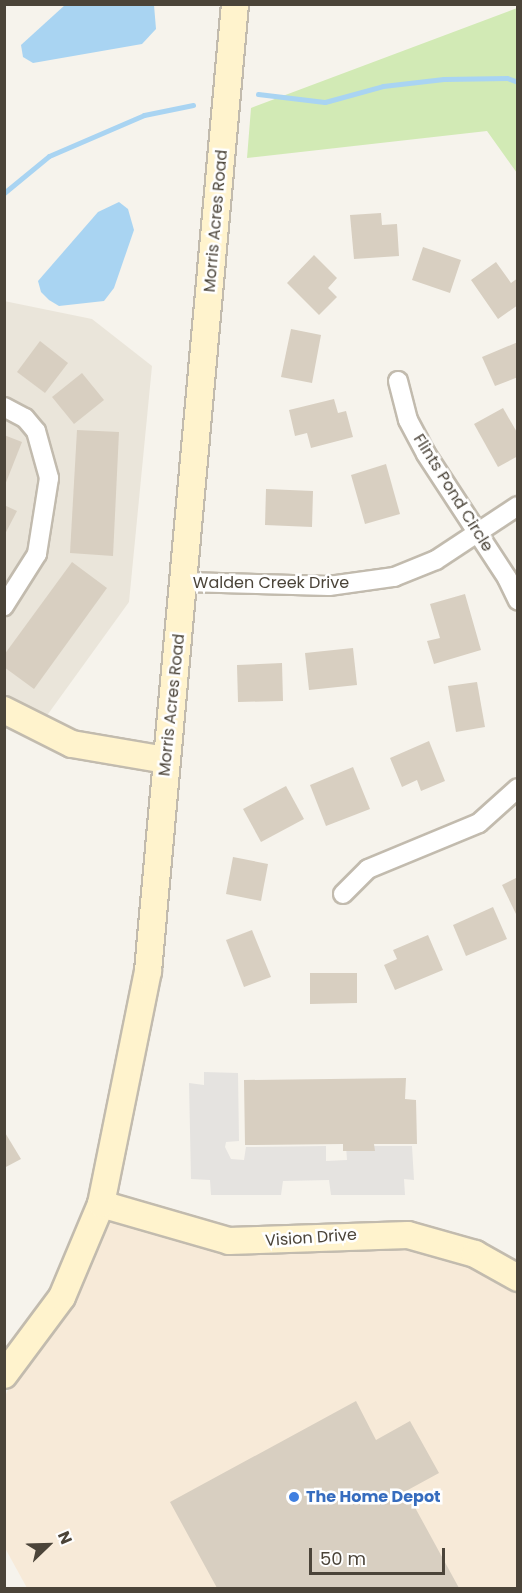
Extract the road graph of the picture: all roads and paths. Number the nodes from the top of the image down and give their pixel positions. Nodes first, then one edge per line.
1 (235, 4) edge
2 (398, 381) dead end
3 (4, 407) edge
4 (518, 506) edge
5 (478, 533) junction
6 (185, 582) junction
7 (8, 594) edge
8 (518, 601) edge
9 (4, 710) edge
10 (166, 760) junction
11 (518, 788) edge
12 (343, 894) dead end
13 (101, 1204) junction
14 (518, 1278) edge
15 (4, 1375) edge

1 - 6 street, Morris Acres Road
2 - 5 street, Flints Pond Circle
3 - 7 street
4 - 5 street, Walden Creek Drive
5 - 6 street, Walden Creek Drive
5 - 8 street, Flints Pond Circle
6 - 10 street, Morris Acres Road
9 - 10 street
10 - 13 street, Morris Acres Road
11 - 12 street
13 - 14 street, Vision Drive
13 - 15 street, Morris Acres Road

